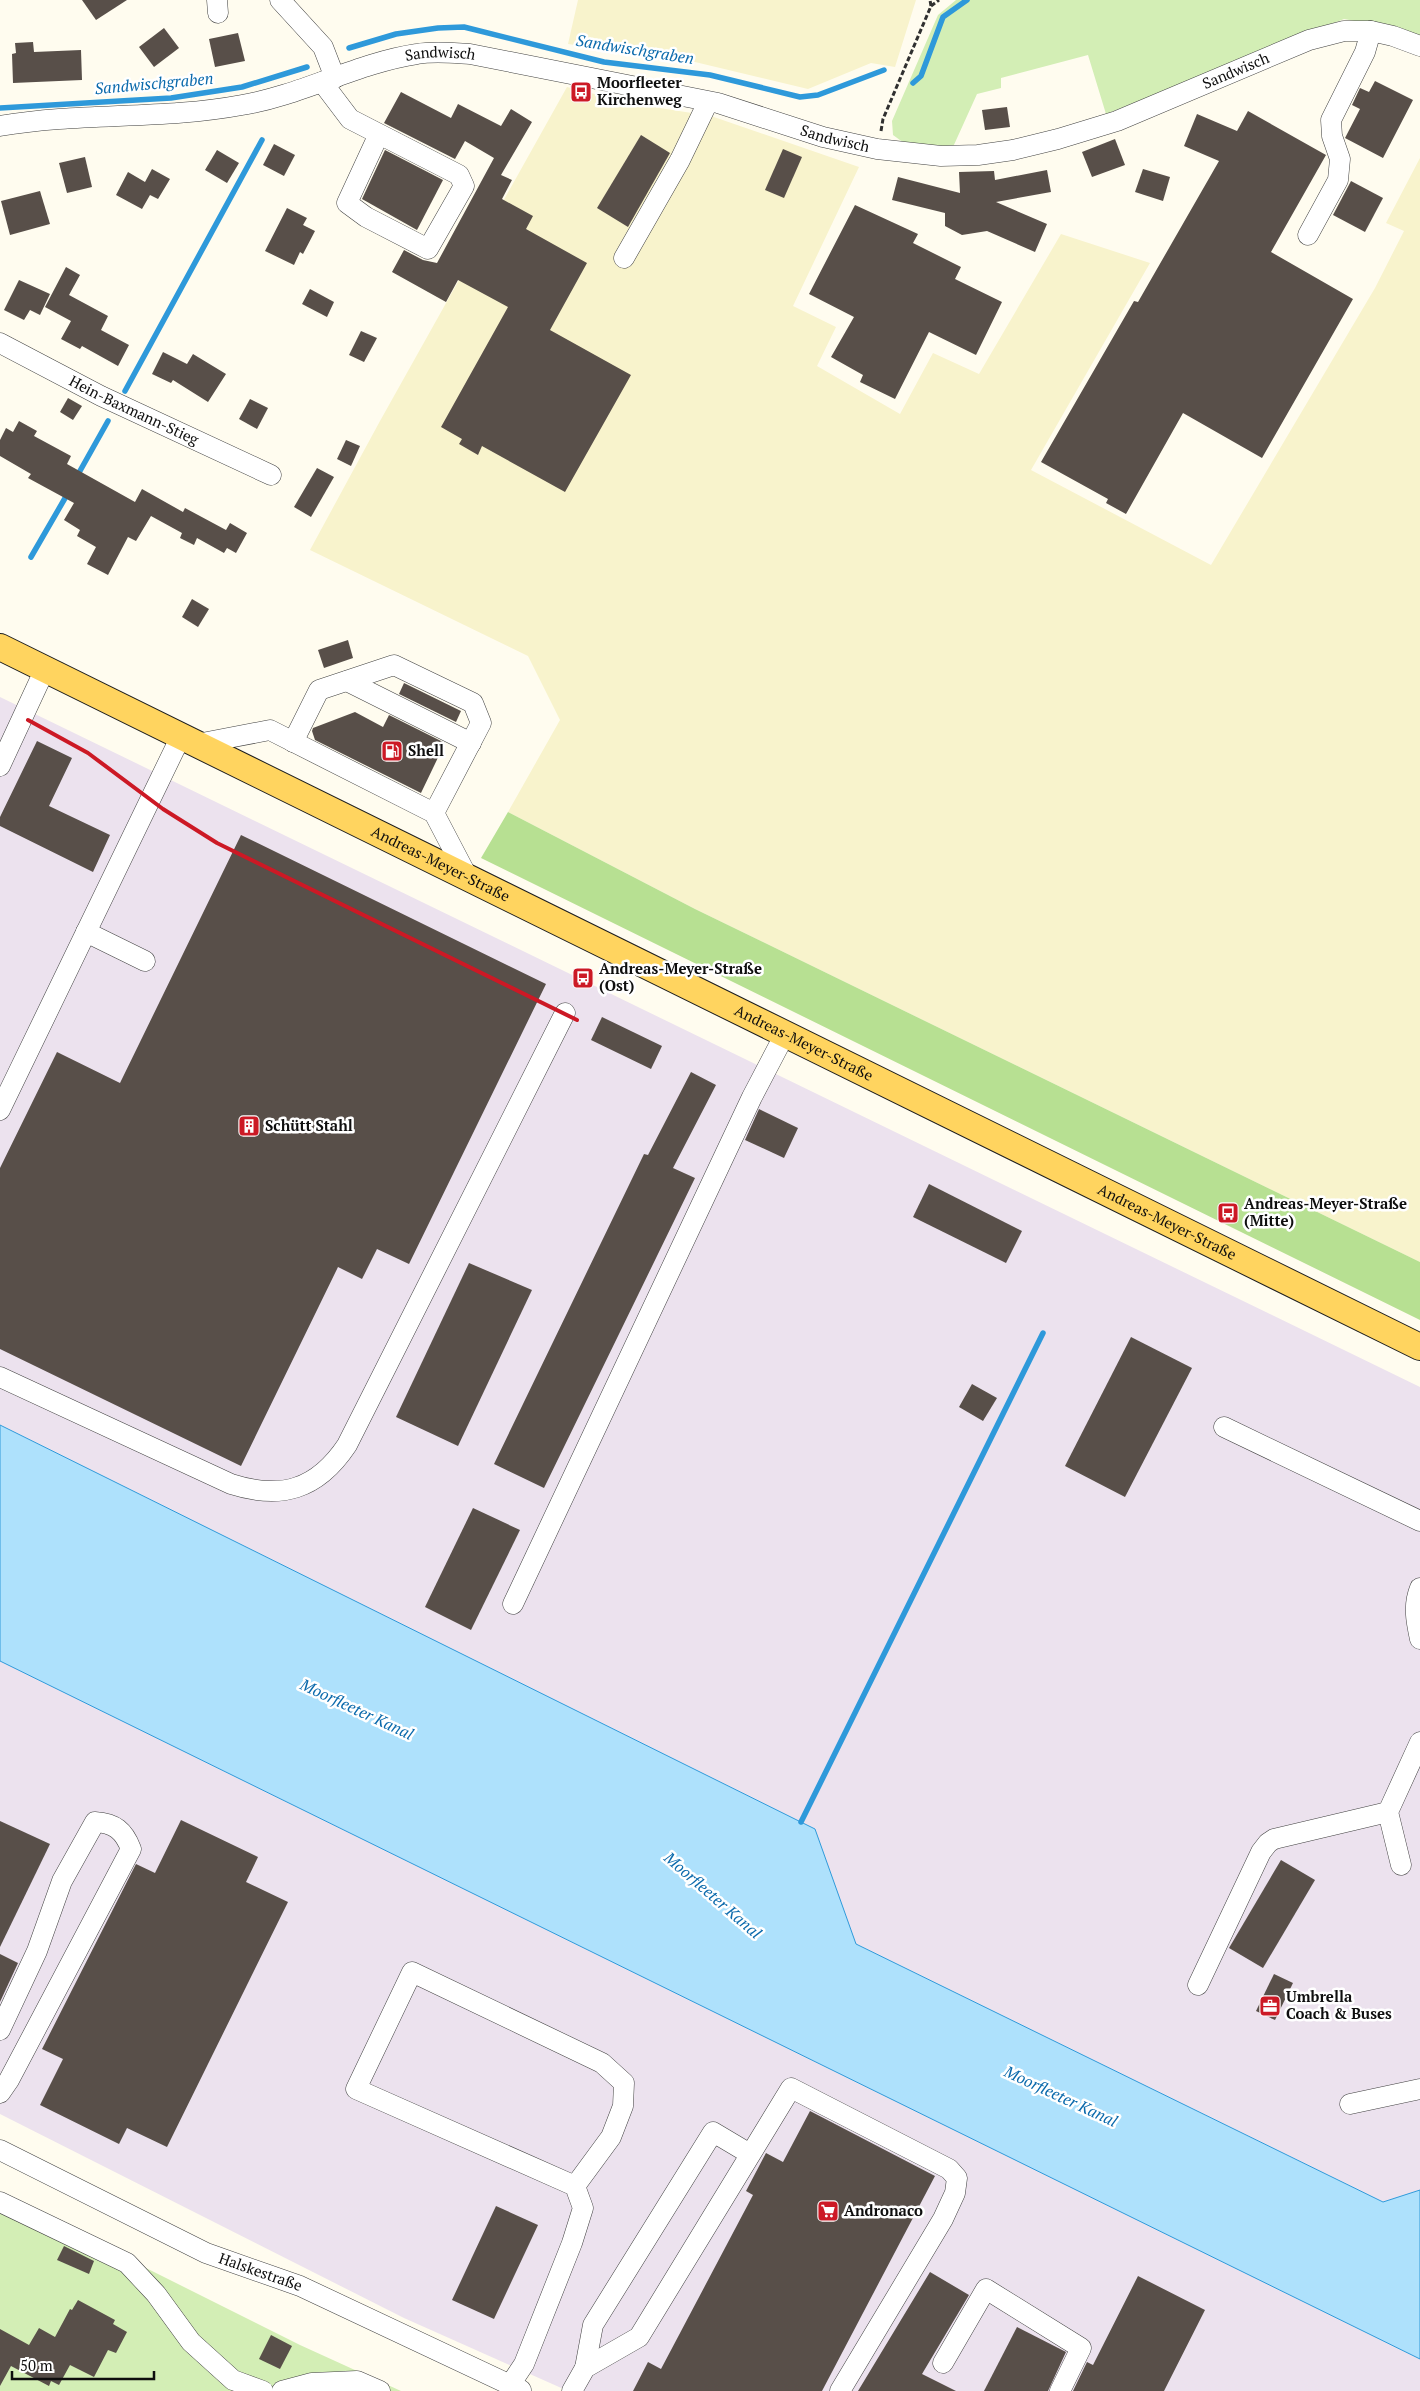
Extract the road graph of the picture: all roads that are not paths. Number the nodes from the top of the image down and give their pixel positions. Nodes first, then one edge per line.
1 (280, 0) edge
2 (1371, 31) junction
3 (1420, 46) edge
4 (329, 80) junction
5 (708, 102) junction
6 (0, 126) edge
7 (379, 134) junction
8 (1308, 235) dead end
9 (624, 258) dead end
10 (0, 343) edge
11 (271, 476) dead end
12 (0, 647) edge
13 (45, 669) junction
14 (346, 681) junction
15 (189, 740) junction
16 (293, 742) junction
17 (471, 743) junction
18 (0, 766) edge
19 (434, 813) junction
20 (467, 876) junction
21 (86, 932) junction
22 (145, 961) dead end
23 (565, 1013) dead end
24 (785, 1034) junction
25 (0, 1110) edge
26 (1420, 1347) edge
27 (0, 1377) edge
28 (1224, 1427) dead end
29 (1420, 1521) edge
30 (1420, 1588) edge
31 (513, 1604) dead end
32 (1420, 1639) edge
33 (1420, 1742) edge
34 (1388, 1812) junction
35 (1401, 1865) dead end
36 (1198, 1986) dead end
37 (0, 2030) edge
38 (1420, 2089) edge
39 (0, 2092) edge
40 (1350, 2104) dead end
41 (0, 2150) edge
42 (750, 2154) junction
43 (575, 2186) junction
44 (0, 2202) edge
45 (943, 2362) dead end
46 (585, 2368) junction
47 (516, 2388) edge
48 (263, 2391) edge
49 (282, 2391) edge
50 (380, 2391) edge
51 (572, 2391) edge
52 (840, 2391) edge
53 (1060, 2391) edge

1 - 4 street
2 - 3 street, Sandwisch
2 - 5 street, Sandwisch
2 - 8 street
4 - 5 street, Sandwisch
4 - 6 street, Sandwisch
4 - 7 street
5 - 9 street
7 - 7 street
10 - 11 street, Hein-Baxmann-Stieg
12 - 13 main road, Andreas-Meyer-Straße
13 - 15 main road, Andreas-Meyer-Straße
13 - 18 street
14 - 16 street
14 - 17 street
14 - 17 street
15 - 16 street
15 - 20 main road, Andreas-Meyer-Straße
15 - 21 street
16 - 19 street
17 - 19 street
19 - 20 street
20 - 24 main road, Andreas-Meyer-Straße
21 - 22 street
21 - 25 street
23 - 27 street
24 - 26 main road, Andreas-Meyer-Straße
24 - 31 street
28 - 29 street
30 - 32 street
33 - 34 street
34 - 35 street
34 - 36 street
37 - 39 street
38 - 40 street
41 - 47 street, Halskestraße
42 - 46 street
42 - 46 street
42 - 52 street
43 - 43 street
43 - 47 street
44 - 48 street
45 - 53 street
46 - 51 street
49 - 50 street

